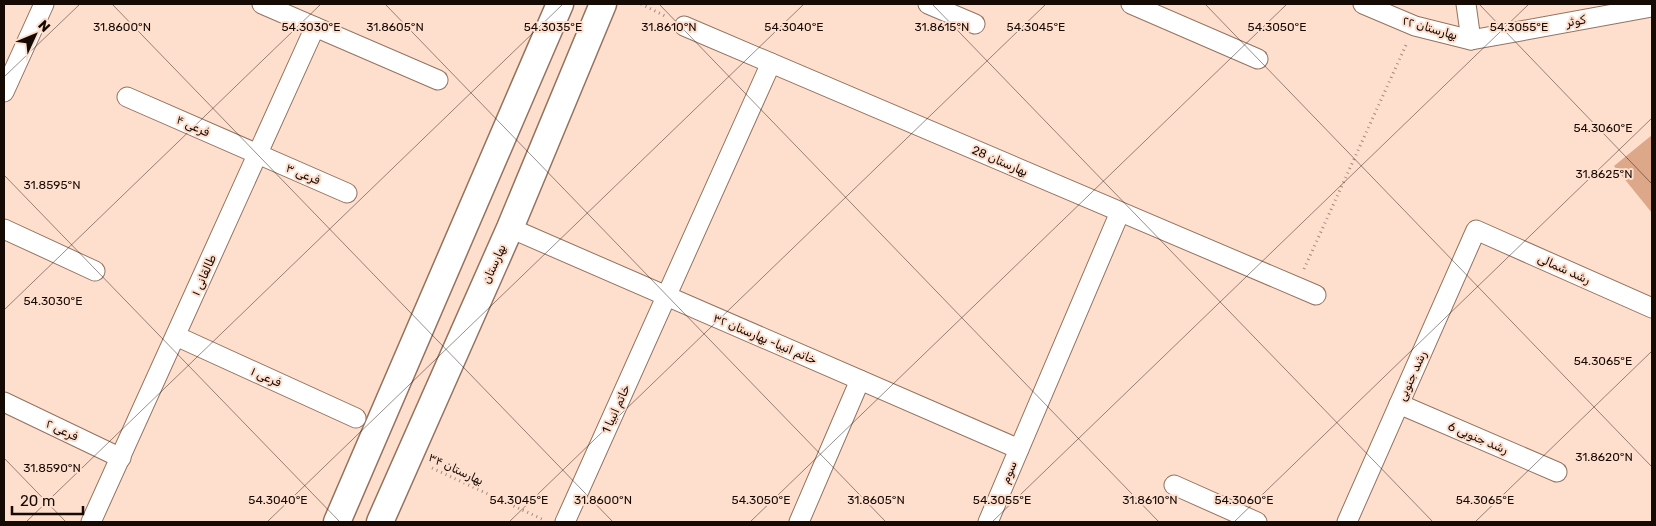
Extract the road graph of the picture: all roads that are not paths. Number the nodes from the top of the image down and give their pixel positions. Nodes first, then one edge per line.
1 (44, 4) edge
2 (262, 4) edge
3 (560, 4) edge
4 (603, 4) edge
5 (928, 4) edge
6 (1131, 4) edge
7 (1362, 4) edge
8 (1466, 4) edge
9 (1652, 7) edge
10 (1169, 11) edge
11 (975, 24) dead end
12 (684, 26) road end
13 (315, 27) junction
14 (1471, 40) junction
15 (1258, 59) dead end
16 (771, 63) junction
17 (438, 80) dead end
18 (4, 92) edge
19 (128, 97) dead end
20 (258, 155) junction
21 (348, 192) dead end
22 (471, 211) junction
23 (1120, 212) junction
24 (510, 228) junction
25 (4, 229) edge
26 (1476, 230) joint
27 (95, 271) dead end
28 (1316, 295) dead end
29 (668, 296) junction
30 (1652, 308) edge
31 (176, 336) junction
32 (860, 380) junction
33 (4, 402) edge
34 (1399, 404) junction
35 (356, 418) dead end
36 (1019, 449) junction
37 (121, 458) junction
38 (1557, 472) dead end
39 (1174, 485) dead end
40 (91, 522) edge
41 (337, 522) edge
42 (380, 522) edge
43 (565, 522) edge
44 (799, 522) edge
45 (988, 522) edge
46 (1256, 522) edge
47 (1348, 522) edge

1 - 18 street
2 - 13 street
3 - 22 street
4 - 24 street, بهارستان
5 - 11 street
6 - 10 street
7 - 14 street, بهارستان ۲۲
8 - 14 street
9 - 14 street, کوثر
10 - 15 street
12 - 16 street, بهارستان 28
13 - 17 street
13 - 20 street, طالقانی ۱
16 - 23 street, بهارستان 28
16 - 29 street, خاتم انبیا 1
19 - 20 street, فرعی ۴
20 - 21 street, فرعی ۳
20 - 31 street, طالقانی ۱
22 - 24 street
22 - 41 street
23 - 28 street, بهارستان 28
23 - 36 street, سوم
24 - 29 street, خاتم انبیا- بهارستان ۳۲
24 - 42 street, بهارستان
25 - 27 street
26 - 30 street, رشد شمالی
26 - 34 street, رشد جنوبی
29 - 32 street, خاتم انبیا- بهارستان ۳۲
29 - 43 street, خاتم انبیا 1
31 - 35 street, فرعی ۱
31 - 37 street, طالقانی ۱
32 - 36 street, خاتم انبیا- بهارستان ۳۲
32 - 44 street
33 - 37 street, فرعی ۲
34 - 38 street, رشد جنوبی 6
34 - 47 street, رشد جنوبی
36 - 45 street, سوم
37 - 40 street, طالقانی ۱
39 - 46 street

